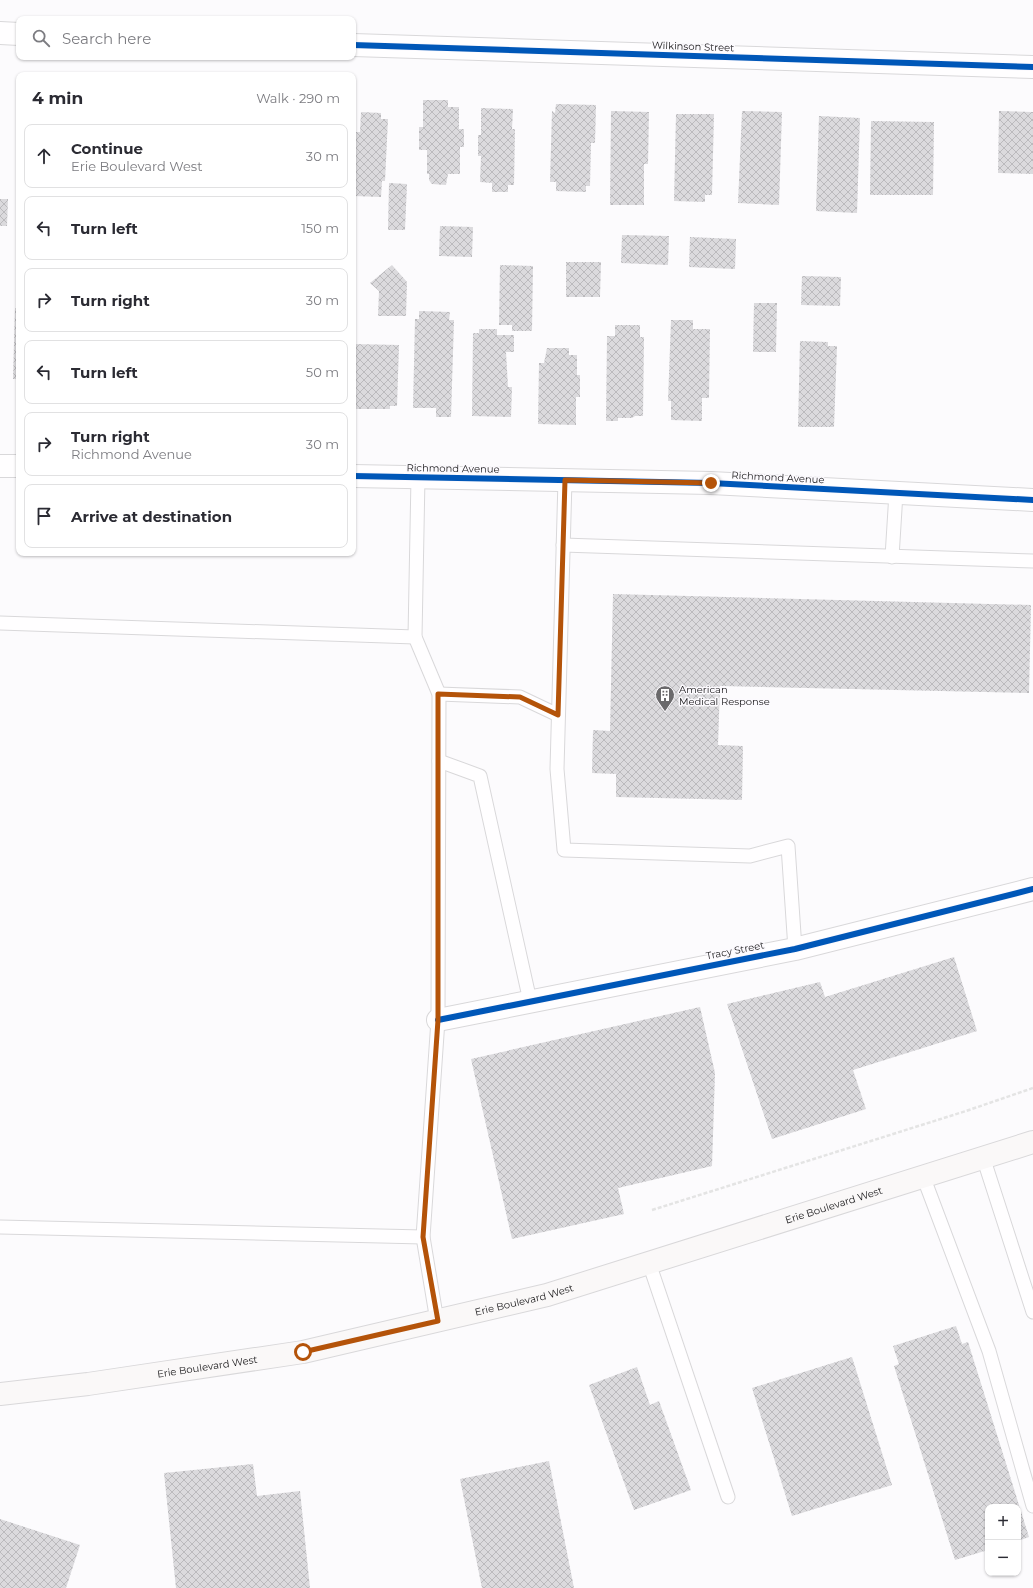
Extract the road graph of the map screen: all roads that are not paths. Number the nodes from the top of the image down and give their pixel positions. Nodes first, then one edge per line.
1 (0, 33) edge
2 (16, 34) edge
3 (356, 45) edge
4 (1033, 67) edge
5 (0, 466) edge
6 (16, 466) edge
7 (356, 476) edge
8 (418, 477) junction
9 (565, 480) junction
10 (896, 493) junction
11 (1033, 500) edge
12 (563, 545) junction
13 (892, 557) junction
14 (1033, 561) edge
15 (0, 623) edge
16 (415, 637) junction
17 (438, 694) junction
18 (558, 715) junction
19 (438, 761) junction
20 (1033, 889) edge
21 (795, 949) junction
22 (530, 1001) junction
23 (438, 1020) junction
24 (1033, 1142) edge
25 (983, 1157) junction
26 (923, 1176) junction
27 (0, 1227) edge
28 (423, 1237) junction
29 (648, 1263) junction
30 (1033, 1312) edge
31 (438, 1321) junction
32 (0, 1394) edge
33 (728, 1497) dead end
34 (1033, 1506) edge

1 - 2 street
3 - 4 street, Wilkinson Street
5 - 6 street
7 - 8 street, Richmond Avenue
8 - 9 street, Richmond Avenue
8 - 16 lane
9 - 10 street, Richmond Avenue
9 - 12 lane
10 - 11 street, Richmond Avenue
10 - 13 lane
12 - 13 lane
12 - 18 lane
13 - 14 lane
15 - 16 lane
16 - 17 lane
17 - 18 lane
17 - 19 lane
18 - 21 lane
19 - 22 lane
19 - 23 lane
20 - 21 street, Tracy Street
21 - 22 street, Tracy Street
22 - 23 street, Tracy Street
23 - 28 lane
24 - 25 main road, Erie Boulevard West
25 - 26 main road, Erie Boulevard West
25 - 30 lane
26 - 29 main road, Erie Boulevard West
26 - 34 lane
27 - 28 lane
28 - 31 lane
29 - 31 main road, Erie Boulevard West
29 - 33 lane
31 - 32 main road, Erie Boulevard West

